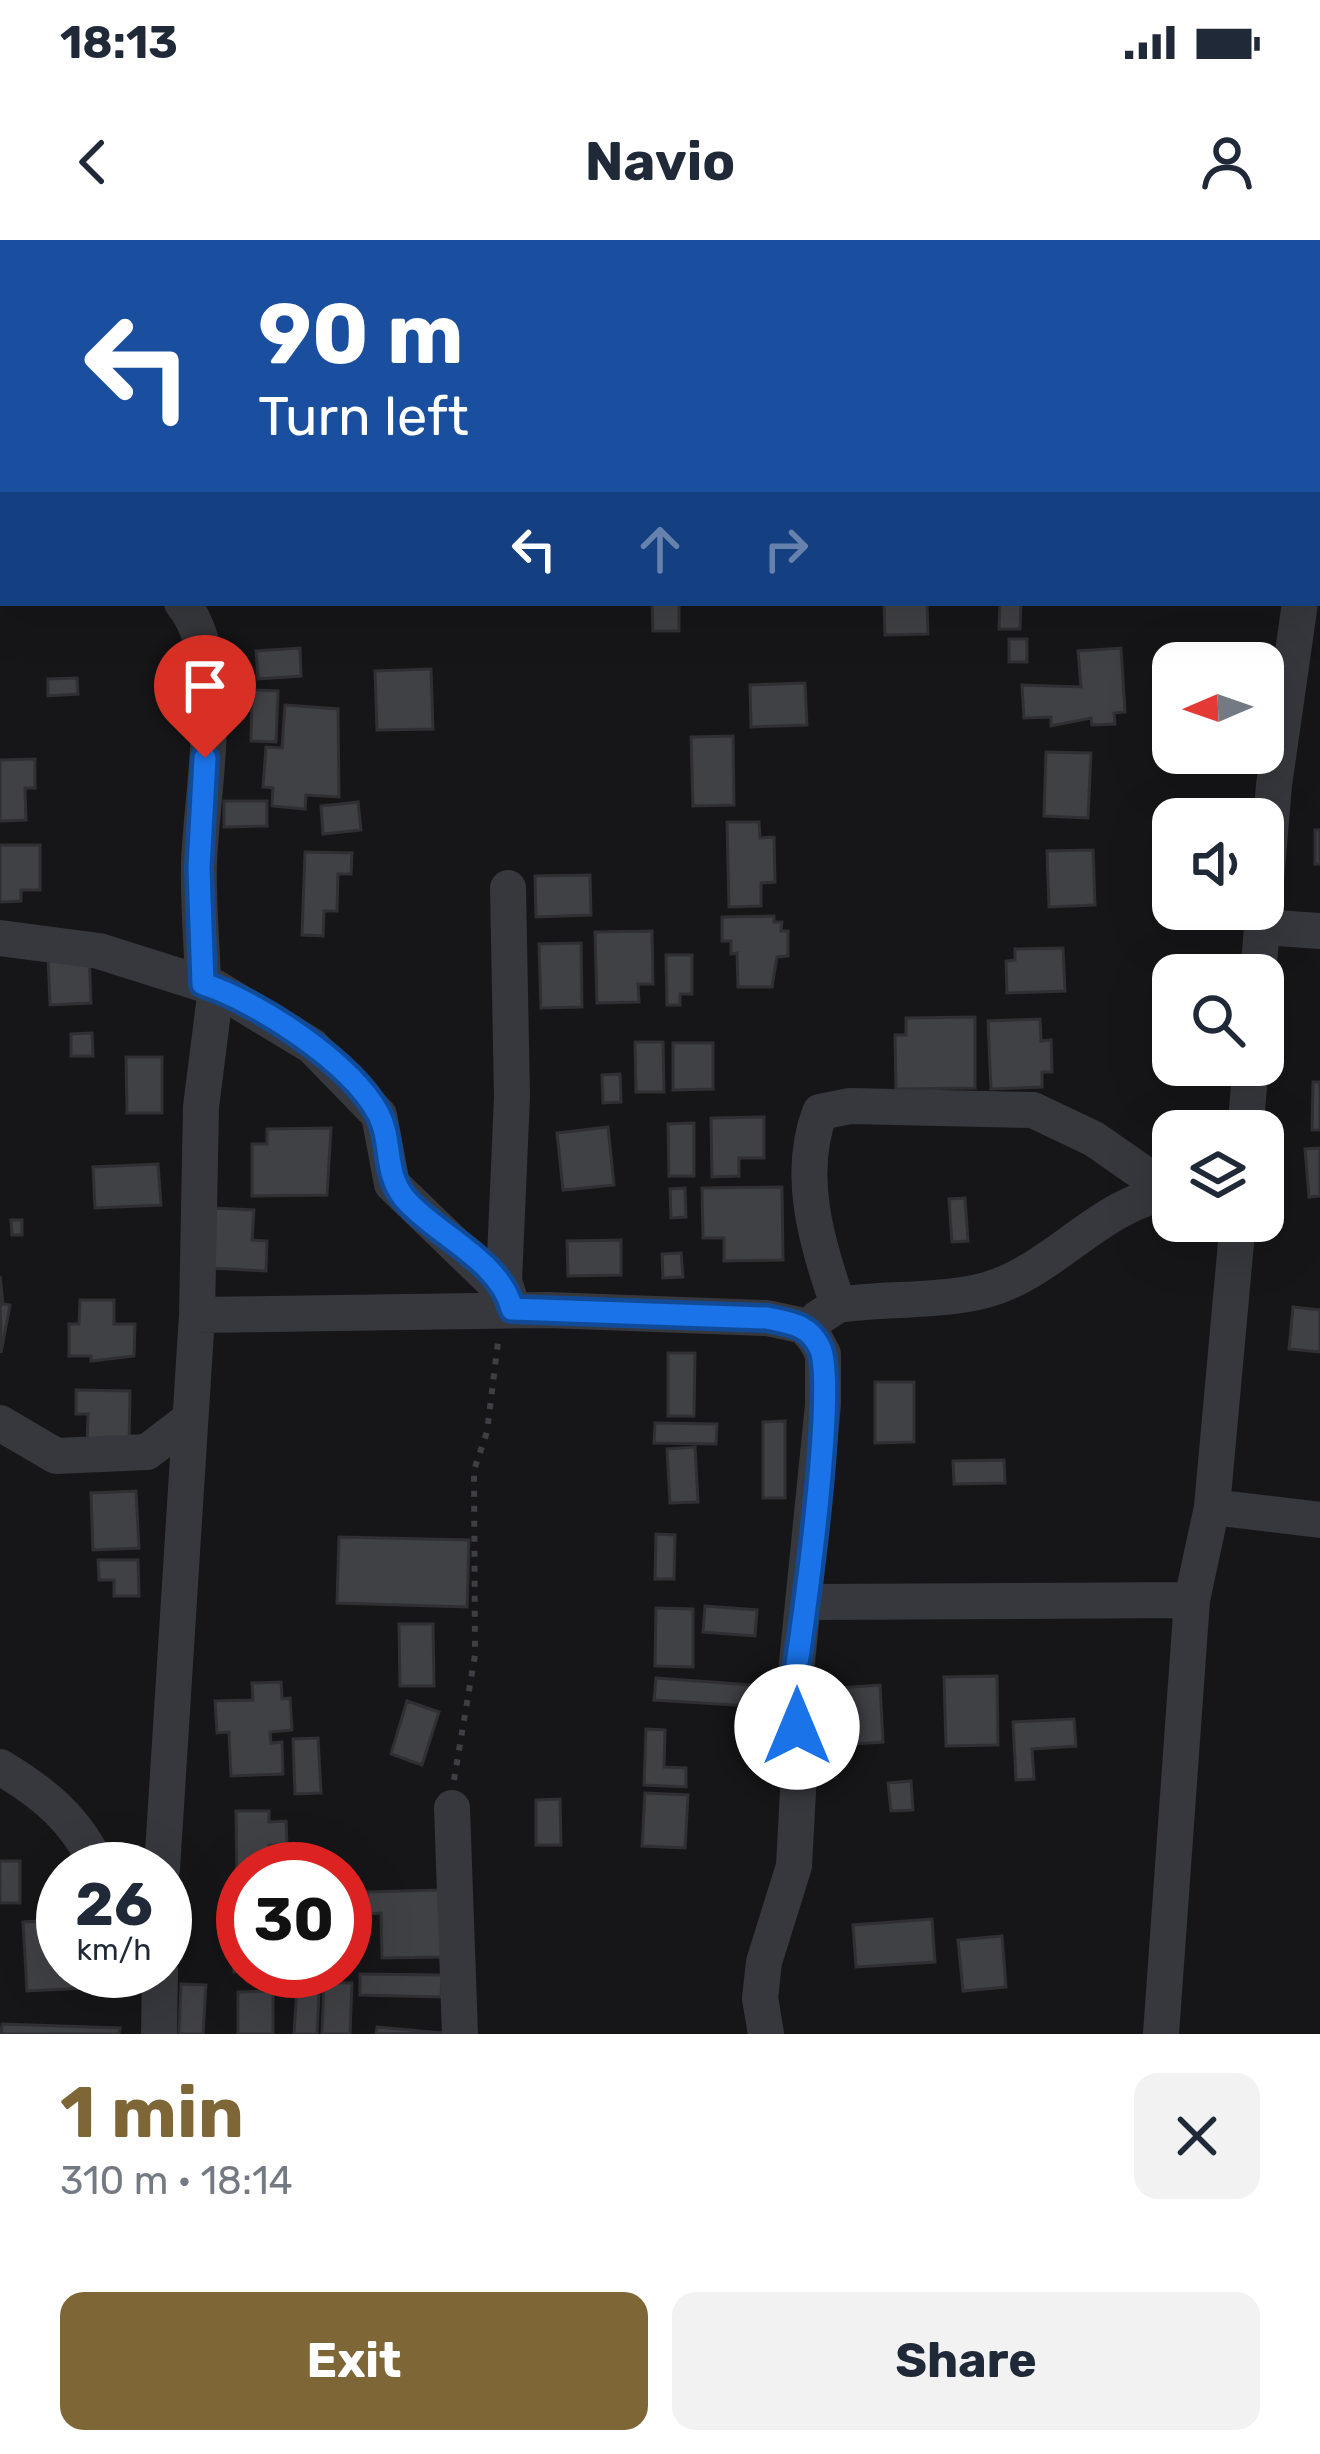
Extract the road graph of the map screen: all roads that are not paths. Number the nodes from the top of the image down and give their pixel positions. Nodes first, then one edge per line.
1 (185, 606) edge
2 (1300, 606) edge
3 (1273, 798) edge
4 (508, 888) dead end
5 (1284, 929) edge
6 (1320, 931) edge
7 (0, 938) edge
8 (209, 986) junction
9 (1152, 1179) edge
10 (1152, 1196) edge
11 (1236, 1242) edge
12 (508, 1305) junction
13 (838, 1306) junction
14 (197, 1315) junction
15 (804, 1326) junction
16 (190, 1419) junction
17 (0, 1423) edge
18 (1212, 1507) junction
19 (1320, 1520) edge
20 (1192, 1600) junction
21 (807, 1602) junction
22 (0, 1767) edge
23 (452, 1808) road end
24 (87, 1842) edge
25 (164, 1842) edge
26 (158, 1998) edge
27 (159, 2034) edge
28 (460, 2034) edge
29 (766, 2034) edge
30 (1161, 2034) edge

1 - 8 street
2 - 3 street
4 - 12 street
5 - 6 street
7 - 8 street
8 - 12 street
8 - 14 street
9 - 13 street
10 - 13 street
11 - 18 street
12 - 14 street
12 - 15 street
13 - 15 street
14 - 16 street
15 - 21 street
16 - 17 street
16 - 25 street
18 - 19 street
18 - 20 street
20 - 21 street
20 - 30 street
21 - 29 street
22 - 24 street
23 - 28 street
26 - 27 street

